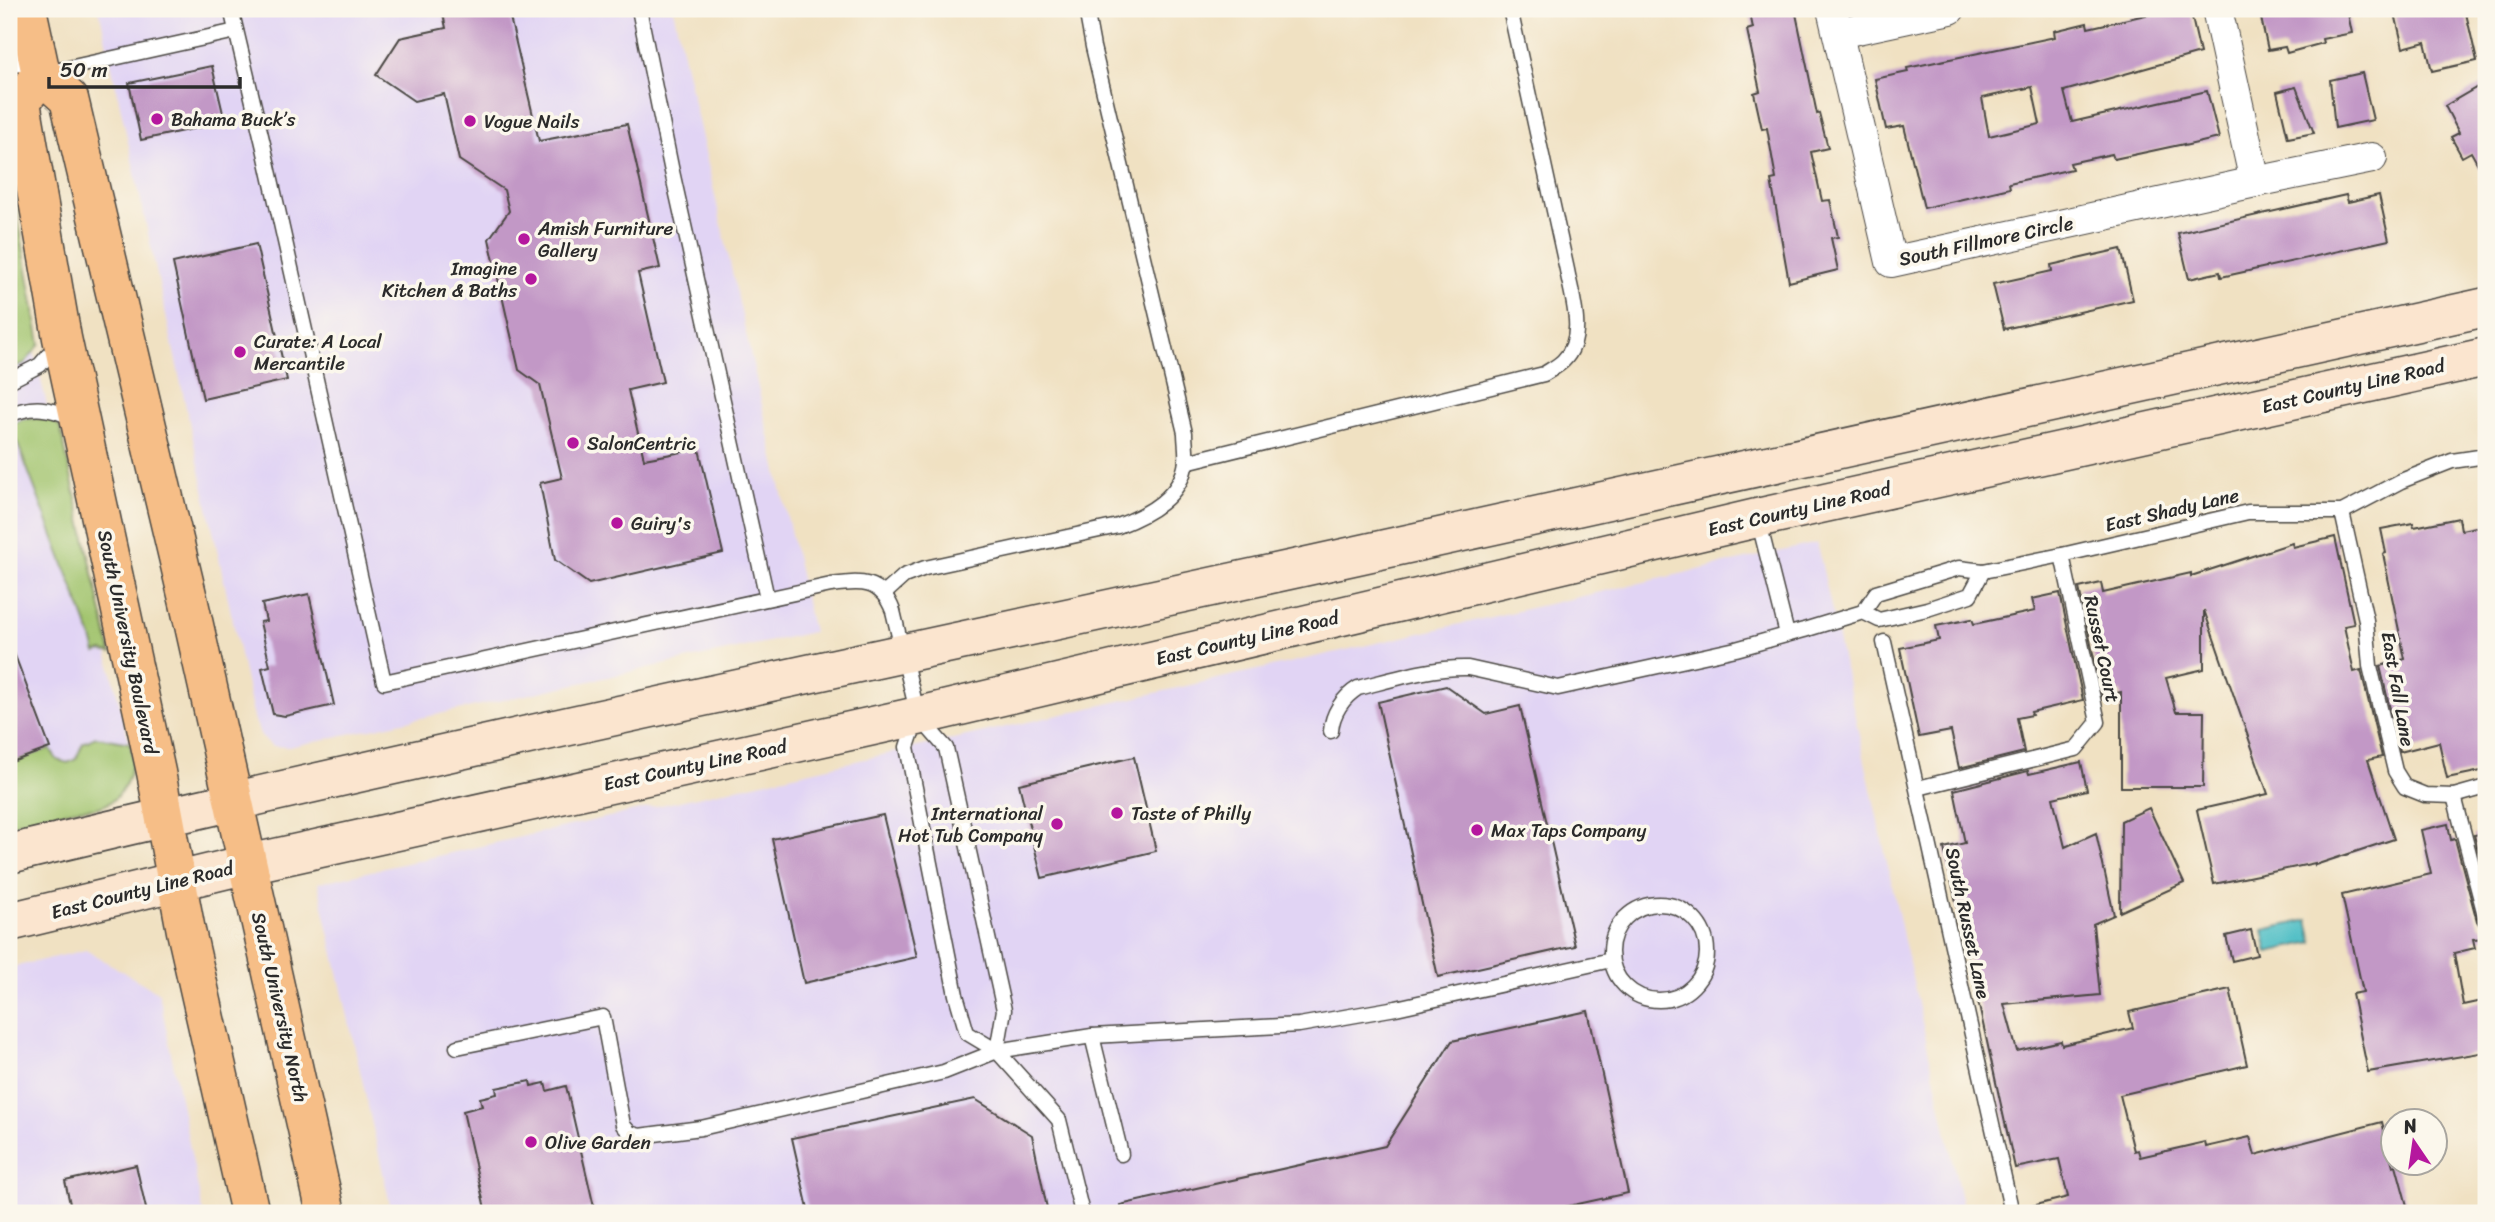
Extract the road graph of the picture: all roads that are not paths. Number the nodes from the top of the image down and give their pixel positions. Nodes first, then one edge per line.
1 (27, 9) edge
2 (231, 9) edge
3 (639, 9) edge
4 (1086, 9) edge
5 (1510, 9) edge
6 (1950, 9) edge
7 (2217, 9) edge
8 (1835, 21) edge
9 (236, 31) junction
10 (29, 61) edge
11 (2372, 158) dead end
12 (2255, 182) junction
13 (2486, 307) edge
14 (62, 338) junction
15 (2486, 357) edge
16 (9, 381) edge
17 (9, 415) edge
18 (80, 423) junction
19 (2486, 456) edge
20 (1186, 462) junction
21 (2342, 512) junction
22 (1758, 518) junction
23 (2062, 555) junction
24 (1983, 571) junction
25 (884, 594) junction
26 (767, 598) junction
27 (1863, 612) junction
28 (1787, 634) junction
29 (1884, 642) dead end
30 (903, 652) junction
31 (918, 716) junction
32 (1331, 731) dead end
33 (2486, 787) edge
34 (1918, 788) junction
35 (2454, 796) junction
36 (233, 801) junction
37 (165, 817) junction
38 (9, 854) edge
39 (247, 864) junction
40 (177, 883) junction
41 (2486, 919) edge
42 (9, 922) edge
43 (1611, 960) junction
44 (1092, 1036) junction
45 (457, 1048) dead end
46 (997, 1051) junction
47 (1121, 1154) dead end
48 (250, 1213) edge
49 (326, 1213) edge
50 (1082, 1213) edge
51 (2012, 1213) edge

1 - 10 main road
2 - 9 lane
3 - 26 lane
4 - 20 lane
5 - 20 lane
6 - 8 street, South Fillmore Circle
7 - 12 street
8 - 12 street, South Fillmore Circle
9 - 10 lane
9 - 26 lane
10 - 14 main road, South University Boulevard
10 - 36 main road
11 - 12 street
13 - 30 main road
14 - 16 lane
14 - 18 main road, South University Boulevard
15 - 22 main road, East County Line Road
17 - 18 lane
18 - 37 main road, South University Boulevard
19 - 21 lane, East Shady Lane
20 - 25 lane
21 - 23 lane, East Shady Lane
21 - 35 lane, East Fall Lane
22 - 28 lane
22 - 31 main road, East County Line Road
23 - 24 lane, East Shady Lane
23 - 34 lane, Russet Court
24 - 27 lane, East Shady Lane
24 - 27 lane, East Shady Lane
25 - 26 lane
25 - 30 lane
27 - 28 lane, East Shady Lane
28 - 32 lane, East Shady Lane
29 - 34 lane, South Russet Lane
30 - 31 lane
30 - 36 main road
31 - 39 main road, East County Line Road
31 - 46 lane
31 - 46 lane
33 - 35 lane, East Fall Lane
34 - 51 lane, South Russet Lane
35 - 41 lane
36 - 37 main road
36 - 39 main road, South University North
37 - 38 main road
37 - 40 main road, South University Boulevard
39 - 40 main road, East County Line Road
39 - 49 main road, South University North
40 - 42 main road, East County Line Road
40 - 48 main road, South University Boulevard
43 - 43 lane
43 - 44 lane
44 - 46 lane
44 - 47 lane
45 - 46 lane
46 - 50 lane

